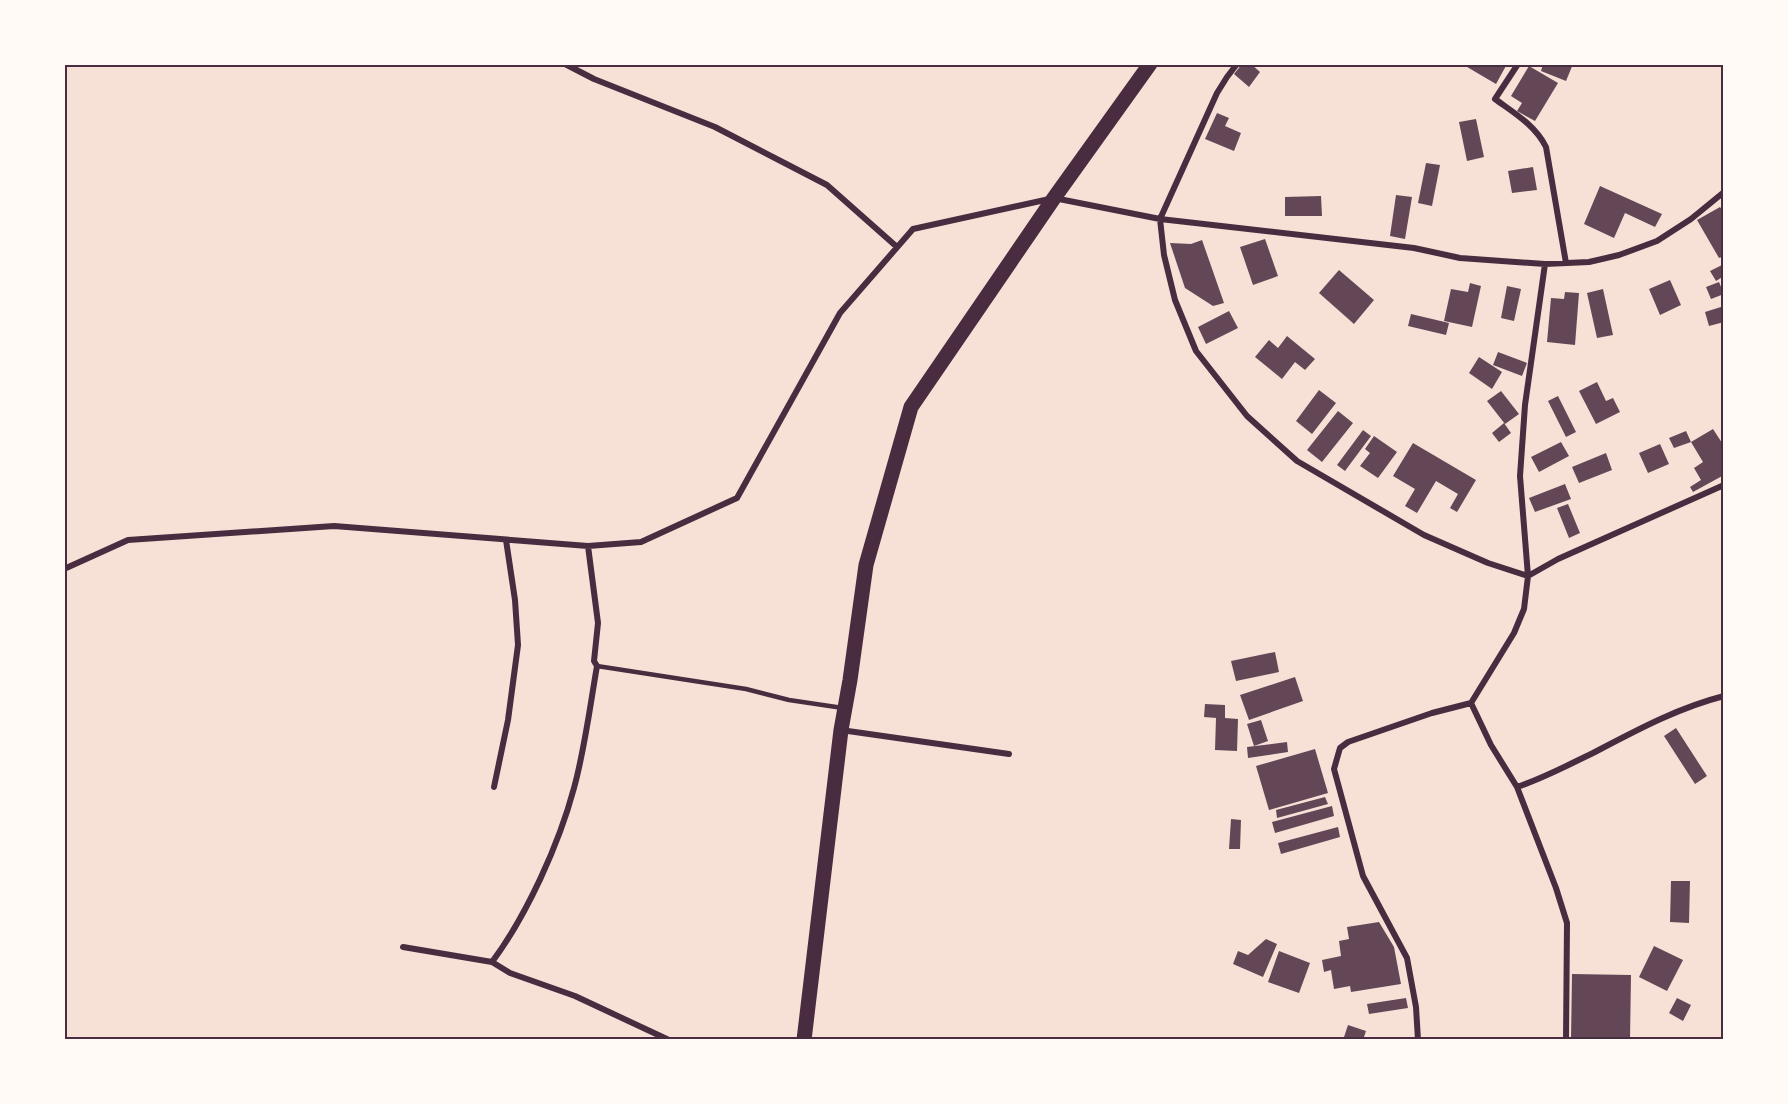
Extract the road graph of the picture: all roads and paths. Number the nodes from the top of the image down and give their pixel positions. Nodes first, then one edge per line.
1 (565, 64) edge
2 (1149, 64) edge
3 (1237, 64) edge
4 (1518, 64) edge
5 (1724, 192) edge
6 (1053, 198) junction
7 (1160, 219) junction
8 (897, 247) junction
9 (1566, 263) junction
10 (1545, 264) junction
11 (1724, 485) edge
12 (506, 540) junction
13 (588, 546) junction
14 (64, 569) edge
15 (1528, 576) junction
16 (597, 666) junction
17 (1724, 696) edge
18 (1471, 703) junction
19 (844, 708) junction
20 (841, 730) junction
21 (1009, 754) dead end
22 (1517, 787) junction
23 (494, 788) dead end
24 (403, 947) dead end
25 (492, 962) junction
26 (669, 1040) edge
27 (804, 1040) edge
28 (1418, 1040) edge
29 (1566, 1040) edge

1 - 8 street
2 - 6 highway
3 - 7 street
4 - 9 street
5 - 9 street
6 - 7 street
6 - 8 street
6 - 19 highway
7 - 10 street
7 - 15 street
8 - 13 street
9 - 10 street
10 - 15 street
11 - 15 street
12 - 13 street
12 - 14 street
12 - 23 street
13 - 16 street
15 - 18 street
16 - 19 lane
16 - 25 street
17 - 22 street
18 - 22 street
18 - 28 street
19 - 20 highway
20 - 21 street
20 - 27 highway
22 - 29 street
24 - 25 street
25 - 26 street

